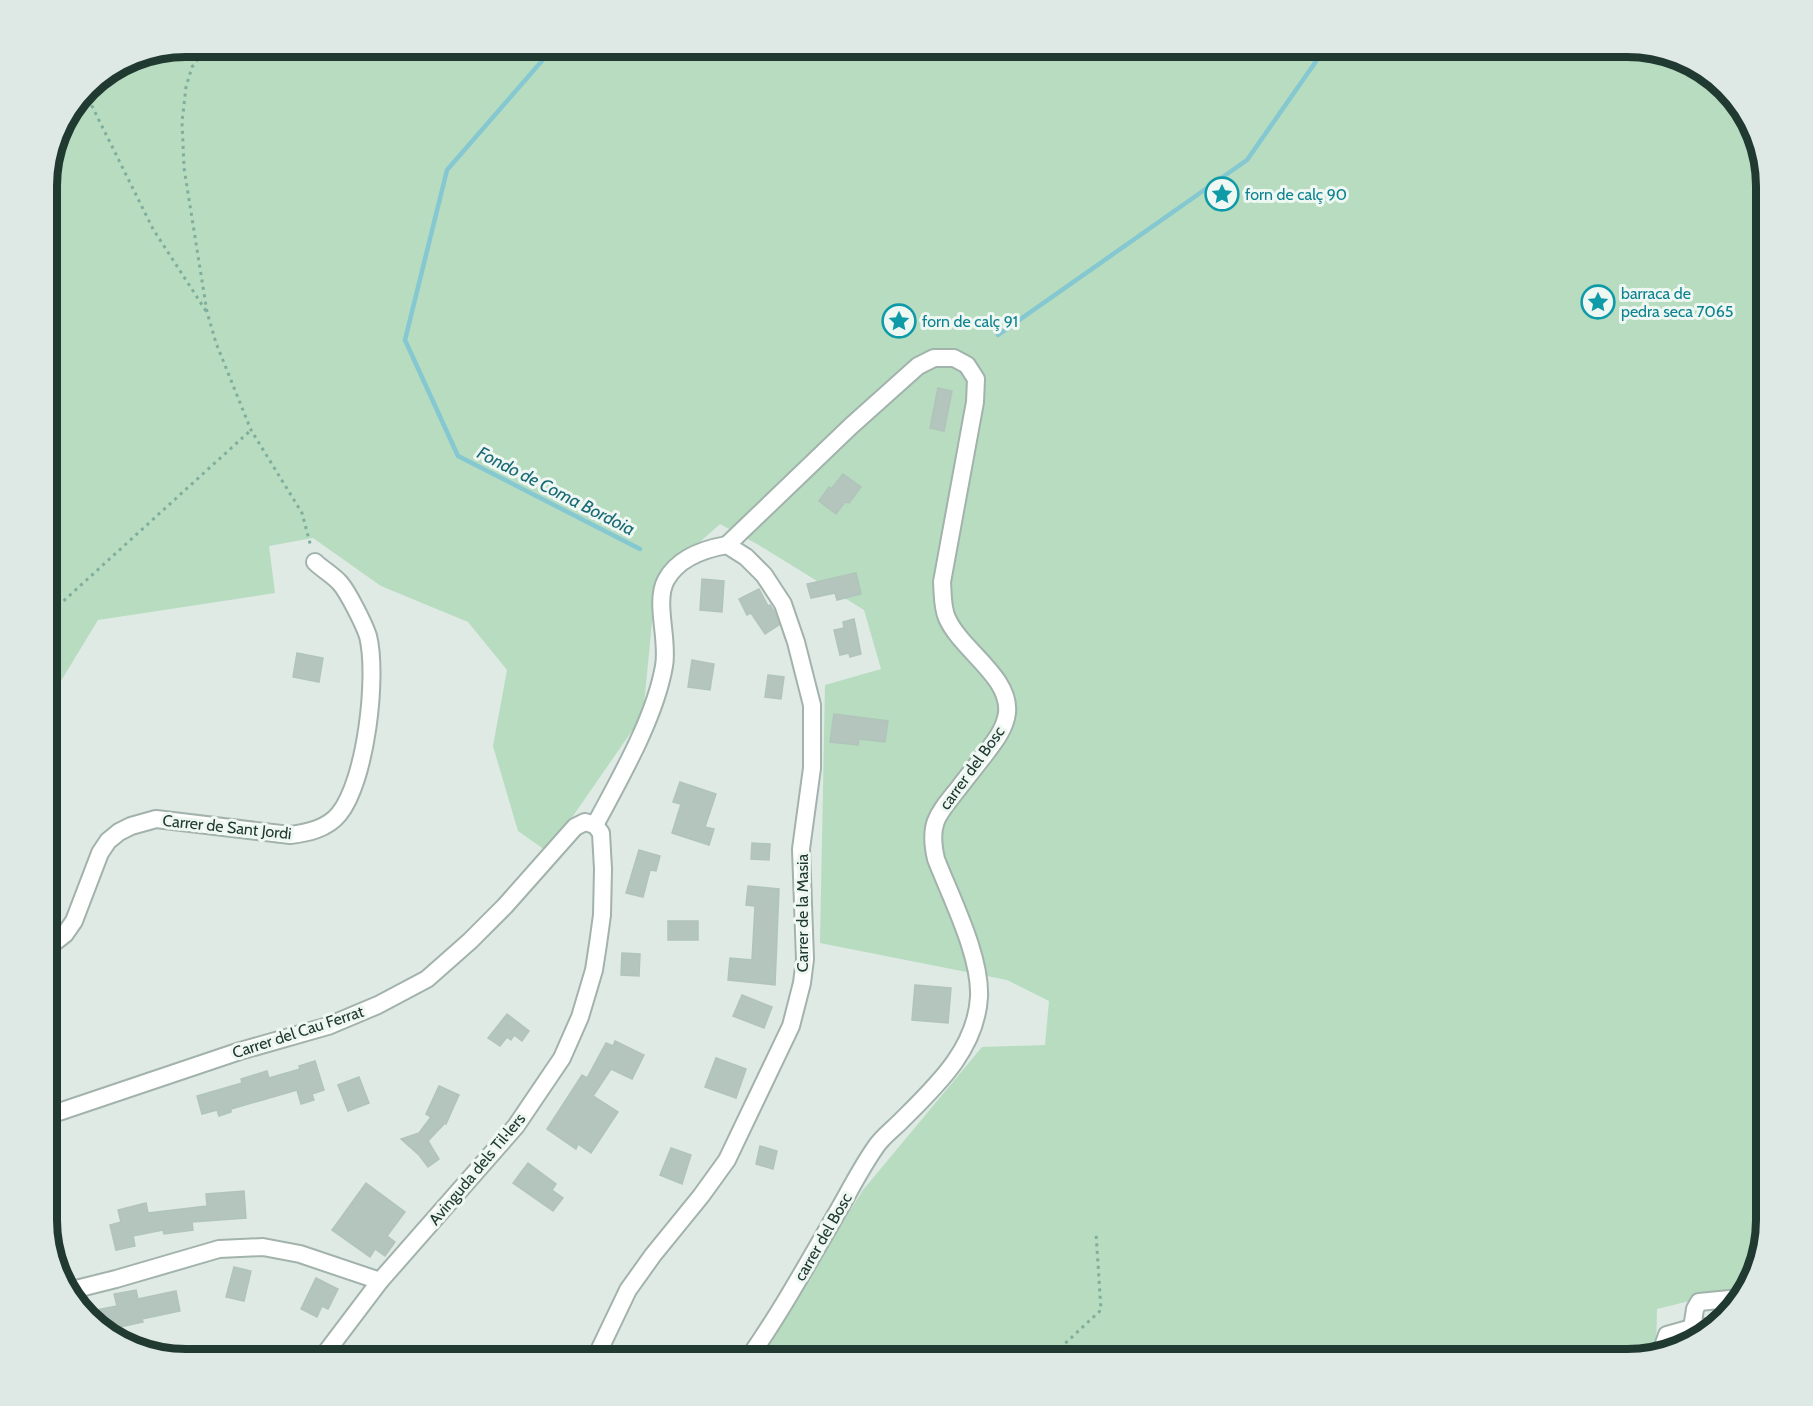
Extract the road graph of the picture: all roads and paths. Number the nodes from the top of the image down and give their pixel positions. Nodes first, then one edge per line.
1 (199, 57) edge
2 (89, 101) edge
3 (207, 312) junction
4 (251, 429) junction
5 (727, 546) junction
6 (315, 562) joint
7 (57, 607) edge
8 (595, 825) junction
9 (57, 940) edge
10 (57, 1113) edge
11 (1096, 1233) dead end
12 (380, 1281) junction
13 (77, 1289) edge
14 (1728, 1299) edge
15 (1692, 1328) junction
16 (1698, 1328) edge
17 (1664, 1344) edge
18 (329, 1349) edge
19 (600, 1349) edge
20 (755, 1349) edge
21 (1059, 1349) edge

1 - 3 path
2 - 3 path
3 - 4 path
4 - 6 path
4 - 7 path
5 - 8 street
5 - 19 street, Carrer de la Masia
5 - 20 street, carrer del Bosc
6 - 9 street, Carrer de Sant Jordi
8 - 10 street, Carrer del Cau Ferrat
8 - 12 street, Avinguda dels Til·lers
11 - 21 path
12 - 13 street
12 - 18 street, Avinguda dels Til·lers
14 - 15 street
15 - 16 street
15 - 17 street

